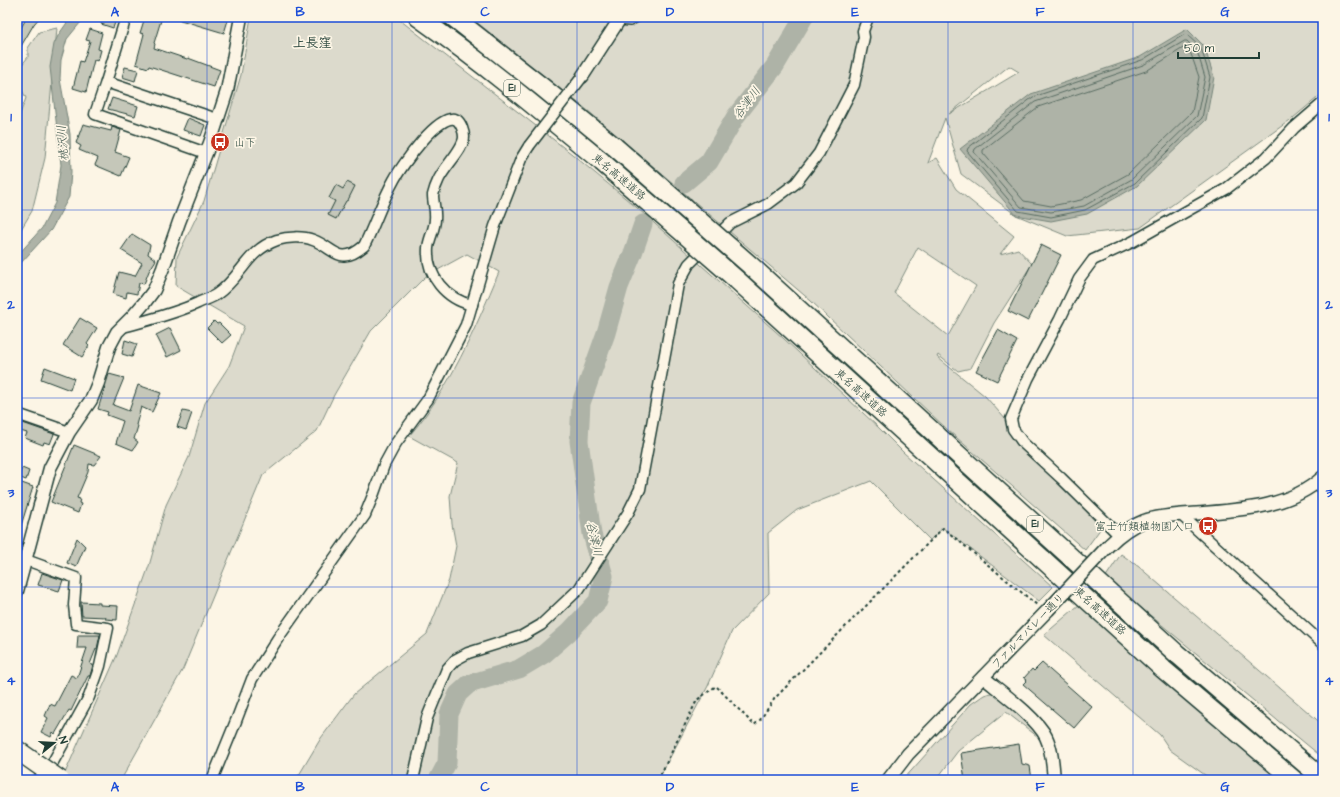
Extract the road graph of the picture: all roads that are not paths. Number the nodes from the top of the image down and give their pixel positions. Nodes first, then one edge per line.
1 (126, 17) edge
2 (240, 17) edge
3 (418, 17) edge
4 (453, 17) edge
5 (641, 17) edge
6 (868, 17) edge
7 (620, 20) edge
8 (582, 77) joint
9 (106, 82) junction
10 (1323, 103) edge
11 (217, 119) junction
12 (206, 153) junction
13 (472, 305) junction
14 (123, 327) junction
15 (17, 414) edge
16 (69, 432) junction
17 (1323, 478) edge
18 (1181, 515) junction
19 (1120, 535) junction
20 (26, 560) junction
21 (17, 591) edge
22 (1323, 644) edge
23 (984, 677) junction
24 (17, 750) edge
25 (17, 770) edge
26 (1323, 779) edge
27 (31, 780) edge
28 (43, 780) edge
29 (60, 780) edge
30 (213, 780) edge
31 (413, 780) edge
32 (888, 780) edge
33 (1054, 780) edge
34 (1294, 780) edge

1 - 9 street
2 - 11 street
3 - 34 highway, 東名高速道路 / E1, bridge
4 - 26 highway, 東名高速道路 / E1, bridge
5 - 7 lane
6 - 31 street
7 - 8 street
8 - 13 street, bridge
9 - 11 street
9 - 12 street
10 - 19 street
11 - 12 street
12 - 14 street
13 - 14 street
13 - 30 street
14 - 16 street
15 - 16 street
16 - 20 street
17 - 18 street, ファルマバレー通り
18 - 19 street, ファルマバレー通り
18 - 22 street
19 - 23 street, ファルマバレー通り, bridge
20 - 21 street
20 - 28 street
23 - 32 street, ファルマバレー通り
23 - 33 street
24 - 29 highway, bridge
25 - 27 highway

